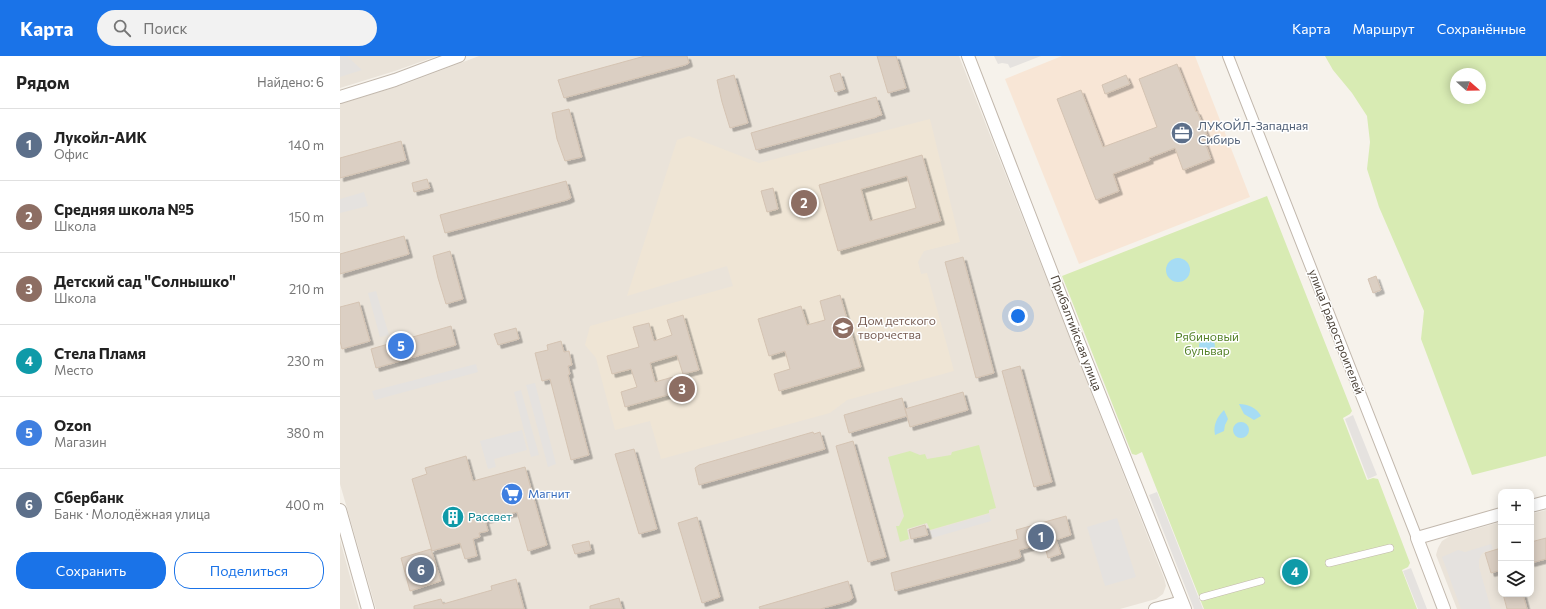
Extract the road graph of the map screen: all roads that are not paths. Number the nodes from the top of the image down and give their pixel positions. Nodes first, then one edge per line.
1 (459, 56) edge
2 (968, 56) edge
3 (1228, 56) edge
4 (340, 97) edge
5 (1546, 502) edge
6 (1534, 505) edge
7 (340, 510) edge
8 (1498, 515) edge
9 (1417, 538) junction
10 (1390, 548) dead end
11 (1329, 563) dead end
12 (1262, 581) dead end
13 (1203, 597) dead end
14 (1184, 605) edge
15 (368, 609) edge
16 (1155, 609) edge
17 (1444, 609) edge

1 - 4 street
2 - 14 street, Прибалтийская улица
3 - 9 street, улица Градостроителей
5 - 6 street
7 - 15 street
8 - 9 street
9 - 17 street, улица Градостроителей
10 - 11 street
12 - 13 street
14 - 16 street

